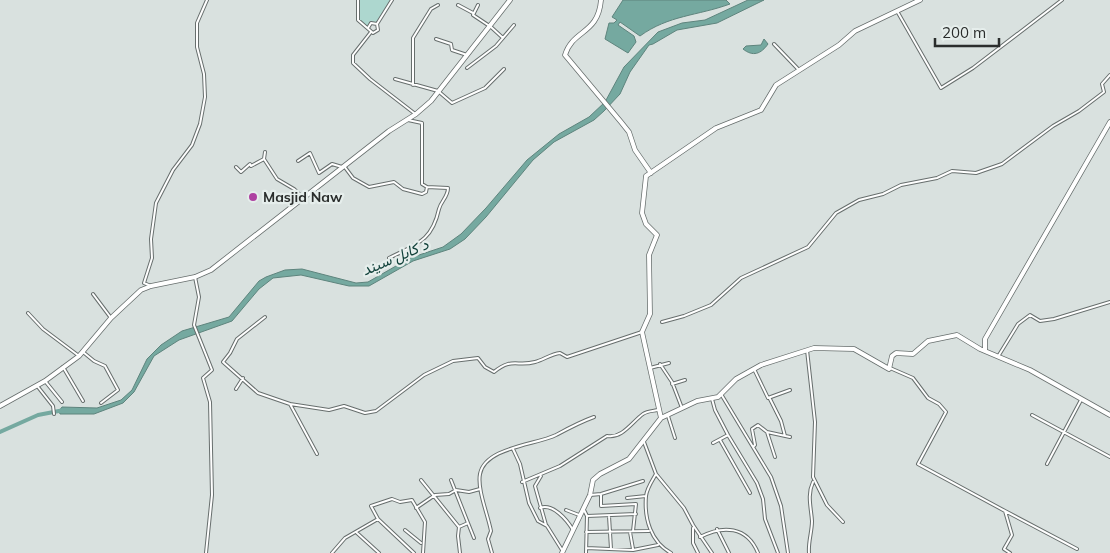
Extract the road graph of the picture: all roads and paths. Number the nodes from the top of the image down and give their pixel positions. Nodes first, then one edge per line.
1 (207, 0) edge
2 (358, 0) edge
3 (392, 0) edge
4 (510, 0) edge
5 (601, 0) edge
6 (920, 0) edge
7 (1062, 0) edge
8 (458, 5) dead end
9 (478, 5) dead end
10 (438, 6) dead end
11 (897, 11) junction
12 (474, 13) junction
13 (377, 24) junction
14 (514, 25) dead end
15 (491, 27) junction
16 (368, 28) junction
17 (371, 32) junction
18 (503, 38) junction
19 (436, 39) dead end
20 (774, 44) dead end
21 (467, 55) junction
22 (467, 68) dead end
23 (504, 69) dead end
24 (798, 70) junction
25 (1110, 75) edge
26 (395, 79) dead end
27 (413, 85) junction
28 (438, 91) junction
29 (416, 114) junction
30 (408, 120) junction
31 (1110, 122) edge
32 (1110, 127) edge
33 (266, 152) dead end
34 (264, 159) junction
35 (298, 161) dead end
36 (236, 167) dead end
37 (343, 167) junction
38 (651, 173) junction
39 (427, 187) junction
40 (304, 199) junction
41 (389, 258) dead end
42 (195, 278) junction
43 (151, 286) junction
44 (93, 294) dead end
45 (1110, 302) edge
46 (28, 313) dead end
47 (111, 318) junction
48 (265, 318) dead end
49 (662, 322) dead end
50 (642, 332) junction
51 (985, 344) junction
52 (807, 350) junction
53 (985, 350) junction
54 (83, 352) junction
55 (999, 355) junction
56 (80, 356) junction
57 (669, 362) dead end
58 (660, 364) junction
59 (63, 368) junction
60 (648, 368) junction
61 (754, 368) junction
62 (890, 368) junction
63 (243, 378) junction
64 (685, 380) dead end
65 (45, 381) junction
66 (672, 384) junction
67 (37, 386) junction
68 (236, 389) dead end
69 (790, 390) dead end
70 (721, 394) junction
71 (712, 399) junction
72 (770, 399) junction
73 (1082, 399) junction
74 (83, 401) dead end
75 (62, 402) dead end
76 (101, 403) dead end
77 (290, 404) junction
78 (0, 406) edge
79 (682, 408) junction
80 (661, 409) junction
81 (54, 414) dead end
82 (1032, 415) dead end
83 (1110, 415) edge
84 (668, 416) junction
85 (594, 417) dead end
86 (661, 418) junction
87 (767, 432) junction
88 (1064, 432) junction
89 (728, 435) junction
90 (785, 436) junction
91 (790, 437) dead end
92 (675, 438) dead end
93 (720, 440) junction
94 (644, 441) junction
95 (713, 443) dead end
96 (753, 446) junction
97 (512, 449) junction
98 (317, 454) dead end
99 (774, 456) dead end
100 (1110, 457) edge
101 (1047, 464) dead end
102 (543, 474) junction
103 (656, 474) junction
104 (421, 480) dead end
105 (451, 480) dead end
106 (814, 480) junction
107 (643, 481) dead end
108 (522, 482) junction
109 (480, 489) junction
110 (456, 490) junction
111 (750, 493) dead end
112 (601, 494) junction
113 (435, 495) junction
114 (590, 495) junction
115 (646, 496) junction
116 (627, 498) dead end
117 (416, 508) junction
118 (540, 508) junction
119 (566, 510) dead end
120 (584, 510) junction
121 (1005, 511) junction
122 (636, 514) junction
123 (581, 516) junction
124 (587, 516) junction
125 (609, 516) junction
126 (378, 518) junction
127 (843, 522) dead end
128 (468, 524) junction
129 (693, 525) junction
130 (547, 526) junction
131 (459, 527) junction
132 (717, 529) junction
133 (405, 530) dead end
134 (649, 530) junction
135 (356, 532) junction
136 (574, 532) junction
137 (586, 532) junction
138 (610, 532) junction
139 (632, 532) junction
140 (700, 537) junction
141 (474, 538) dead end
142 (422, 544) junction
143 (659, 545) junction
144 (586, 548) junction
145 (611, 549) junction
146 (616, 549) junction
147 (642, 549) junction
148 (1077, 549) dead end
149 (633, 550) junction
150 (563, 552) edge
151 (206, 553) edge
152 (332, 553) edge
153 (379, 553) edge
154 (414, 553) edge
155 (423, 553) edge
156 (460, 553) edge
157 (492, 553) edge
158 (586, 553) edge
159 (616, 553) edge
160 (642, 553) edge
161 (671, 553) edge
162 (698, 553) edge
163 (712, 553) edge
164 (729, 553) edge
165 (758, 553) edge
166 (778, 553) edge
167 (788, 553) edge
168 (809, 553) edge
169 (1010, 553) edge

1 - 43 street
2 - 16 street
3 - 13 street
4 - 15 main road
5 - 38 main road
6 - 11 main road
7 - 11 street
8 - 12 street
9 - 12 street
10 - 27 street
11 - 24 main road
12 - 15 street
13 - 16 street
13 - 17 street
14 - 18 street
15 - 18 street
15 - 21 main road
16 - 17 street
17 - 29 street
18 - 22 street
19 - 21 street
20 - 24 street
21 - 28 main road
23 - 28 street
24 - 38 main road
25 - 49 street
26 - 27 street
27 - 28 street
28 - 29 main road
29 - 30 main road
30 - 37 main road
30 - 39 street
31 - 51 main road
32 - 51 main road
33 - 34 street
34 - 36 street
34 - 40 street
35 - 37 street
37 - 39 street
37 - 40 main road
38 - 50 main road
39 - 41 street
40 - 42 main road
42 - 43 main road
42 - 151 street
43 - 47 main road
44 - 47 street
45 - 55 street
46 - 56 street
47 - 54 main road
48 - 63 street
50 - 60 main road
50 - 77 street
51 - 53 main road
52 - 61 main road
52 - 62 main road
52 - 106 street
53 - 55 main road
53 - 62 main road
54 - 56 main road
54 - 76 street
55 - 73 main road
56 - 59 main road
57 - 58 street
58 - 60 street
58 - 66 street
59 - 65 main road
59 - 74 street
60 - 80 main road
61 - 70 main road
61 - 72 street
62 - 121 street
63 - 68 street
63 - 77 street
64 - 66 street
65 - 67 main road
65 - 75 street
66 - 79 street
67 - 78 main road
67 - 81 street
69 - 72 street
70 - 71 main road
70 - 96 street
71 - 79 main road
71 - 89 street
72 - 90 street
73 - 83 main road
73 - 88 street
77 - 98 street
79 - 84 main road
80 - 86 main road
80 - 102 street
82 - 88 street
84 - 86 main road
84 - 92 street
85 - 97 street
86 - 94 main road
87 - 90 street
87 - 96 street
87 - 99 street
88 - 100 street
88 - 101 street
89 - 93 street
89 - 166 street
90 - 91 street
93 - 95 street
93 - 111 street
94 - 103 street
94 - 114 main road
96 - 167 street
97 - 108 street
97 - 109 street
102 - 108 street
102 - 118 street
103 - 115 street
103 - 129 street
104 - 113 street
105 - 110 street
106 - 127 street
106 - 168 street
107 - 112 street
108 - 130 street
109 - 110 street
109 - 157 street
110 - 113 street
110 - 128 street
112 - 114 street
112 - 122 street
113 - 117 street
113 - 131 street
114 - 120 main road
115 - 116 street
115 - 134 street
117 - 126 street
117 - 142 street
118 - 130 street
118 - 136 street
119 - 123 street
120 - 123 main road
120 - 124 street
121 - 148 street
121 - 169 street
122 - 125 street
122 - 139 street
123 - 136 main road
124 - 125 street
124 - 137 street
125 - 138 street
126 - 135 street
126 - 154 street
128 - 131 street
128 - 141 street
129 - 140 street
129 - 162 street
130 - 150 street
131 - 156 street
132 - 140 street
132 - 164 street
132 - 165 street
133 - 142 street
134 - 139 street
134 - 143 street
135 - 152 street
135 - 153 street
136 - 150 main road
137 - 138 street
137 - 144 street
138 - 139 street
138 - 145 street
139 - 149 street
140 - 163 street
142 - 155 street
143 - 147 street
143 - 161 street
144 - 145 street
144 - 158 street
145 - 146 street
146 - 149 street
146 - 159 street
147 - 149 street
147 - 160 street

